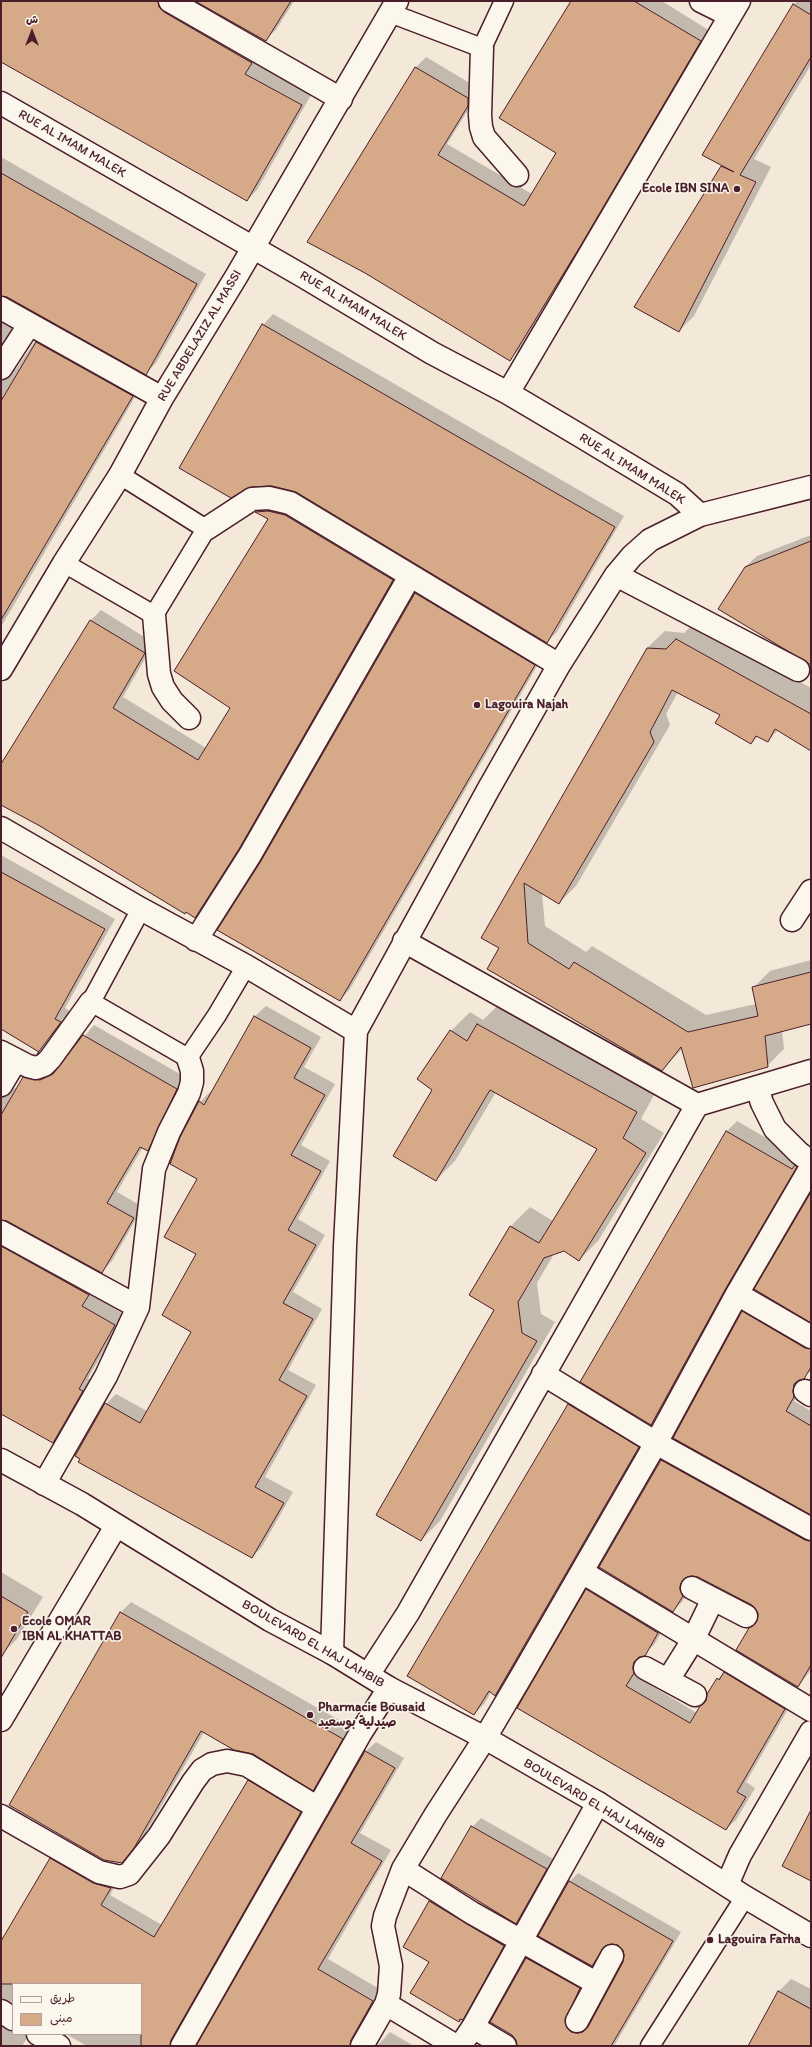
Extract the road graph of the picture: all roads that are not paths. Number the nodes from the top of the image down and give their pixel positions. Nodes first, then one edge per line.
1 (170, 1) edge
2 (504, 1) edge
3 (701, 1) edge
4 (394, 7) edge
5 (734, 8) edge
6 (482, 48) junction
7 (341, 99) junction
8 (1, 103) edge
9 (517, 175) dead end
10 (252, 247) junction
11 (1, 308) edge
12 (29, 325) junction
13 (1, 368) edge
14 (508, 393) junction
15 (162, 398) junction
16 (120, 475) junction
17 (811, 487) edge
18 (700, 515) junction
19 (206, 529) junction
20 (64, 563) junction
21 (616, 575) junction
22 (410, 576) junction
23 (154, 615) junction
24 (559, 665) junction
25 (1, 669) edge
26 (798, 670) dead end
27 (190, 718) dead end
28 (1, 828) edge
29 (811, 891) edge
30 (141, 909) junction
31 (792, 920) dead end
32 (196, 940) junction
33 (404, 941) junction
34 (246, 966) junction
35 (91, 1002) junction
36 (356, 1032) junction
37 (8, 1056) edge
38 (188, 1058) junction
39 (811, 1071) edge
40 (1, 1085) edge
41 (757, 1087) junction
42 (697, 1105) junction
43 (811, 1162) edge
44 (811, 1167) edge
45 (1, 1232) edge
46 (737, 1294) junction
47 (138, 1307) junction
48 (811, 1337) edge
49 (543, 1374) junction
50 (656, 1443) junction
51 (1, 1460) edge
52 (44, 1484) junction
53 (116, 1526) junction
54 (811, 1529) edge
55 (582, 1572) junction
56 (692, 1588) dead end
57 (713, 1599) junction
58 (746, 1616) dead end
59 (693, 1640) junction
60 (332, 1653) junction
61 (645, 1668) dead end
62 (368, 1675) junction
63 (668, 1680) junction
64 (389, 1688) junction
65 (695, 1695) dead end
66 (811, 1710) edge
67 (1, 1720) edge
68 (811, 1732) edge
69 (485, 1738) junction
70 (598, 1803) junction
71 (318, 1808) junction
72 (1, 1816) edge
73 (403, 1869) junction
74 (727, 1885) junction
75 (745, 1897) junction
76 (811, 1936) edge
77 (521, 1942) junction
78 (612, 1956) dead end
79 (596, 1983) junction
80 (386, 2004) junction
81 (1, 2012) edge
82 (12, 2018) edge
83 (577, 2021) dead end
84 (473, 2027) junction
85 (182, 2046) edge
86 (362, 2046) edge
87 (456, 2046) edge
88 (461, 2046) edge
89 (505, 2046) edge
90 (650, 2046) edge

1 - 7 street
2 - 6 lane
3 - 5 street
4 - 6 lane
4 - 7 street, RUE ABDELAZIZ AL MASSI
5 - 14 street
6 - 9 street
7 - 10 street, RUE ABDELAZIZ AL MASSI
8 - 10 street, RUE AL IMAM MALEK
10 - 14 street, RUE AL IMAM MALEK
10 - 15 street, RUE ABDELAZIZ AL MASSI
11 - 12 street
12 - 13 street
12 - 15 street
14 - 18 street, RUE AL IMAM MALEK
15 - 16 street, RUE ABDELAZIZ AL MASSI
16 - 19 lane
16 - 20 street, RUE ABDELAZIZ AL MASSI
17 - 18 street
18 - 21 street
19 - 22 street
19 - 23 lane
20 - 23 lane
20 - 25 street, RUE ABDELAZIZ AL MASSI
21 - 24 street
21 - 26 street
22 - 24 street
22 - 32 street
23 - 27 street
24 - 33 street
28 - 30 street
29 - 31 street
30 - 32 street
30 - 35 lane
32 - 34 street
33 - 36 street
33 - 42 street
34 - 36 street
34 - 38 lane
35 - 37 street
35 - 38 lane
36 - 60 street
37 - 40 street
38 - 47 street
39 - 41 street
41 - 42 street
41 - 43 street
42 - 49 street
44 - 46 street
45 - 47 street
46 - 48 street
46 - 50 street
47 - 52 street
49 - 50 street
49 - 62 street
50 - 54 street
50 - 55 street
51 - 52 street, BOULEVARD EL HAJ LAHBIB
52 - 53 street, BOULEVARD EL HAJ LAHBIB
53 - 60 street, BOULEVARD EL HAJ LAHBIB
53 - 67 street
55 - 59 street
55 - 69 street
56 - 57 street
57 - 58 street
57 - 59 street
59 - 63 street
59 - 66 street
60 - 62 street, BOULEVARD EL HAJ LAHBIB
61 - 63 street
62 - 64 street, BOULEVARD EL HAJ LAHBIB
63 - 65 street
64 - 69 street, BOULEVARD EL HAJ LAHBIB
64 - 71 street
68 - 74 street
69 - 70 street, BOULEVARD EL HAJ LAHBIB
69 - 73 street
70 - 74 street, BOULEVARD EL HAJ LAHBIB
70 - 77 street
71 - 72 street
71 - 85 street
73 - 77 street
73 - 80 street
74 - 75 street, BOULEVARD EL HAJ LAHBIB
75 - 76 street, BOULEVARD EL HAJ LAHBIB
75 - 90 lane
77 - 79 street
77 - 84 street
78 - 79 street
79 - 83 street
80 - 86 street
80 - 87 street
81 - 82 street
84 - 88 street
84 - 89 street

